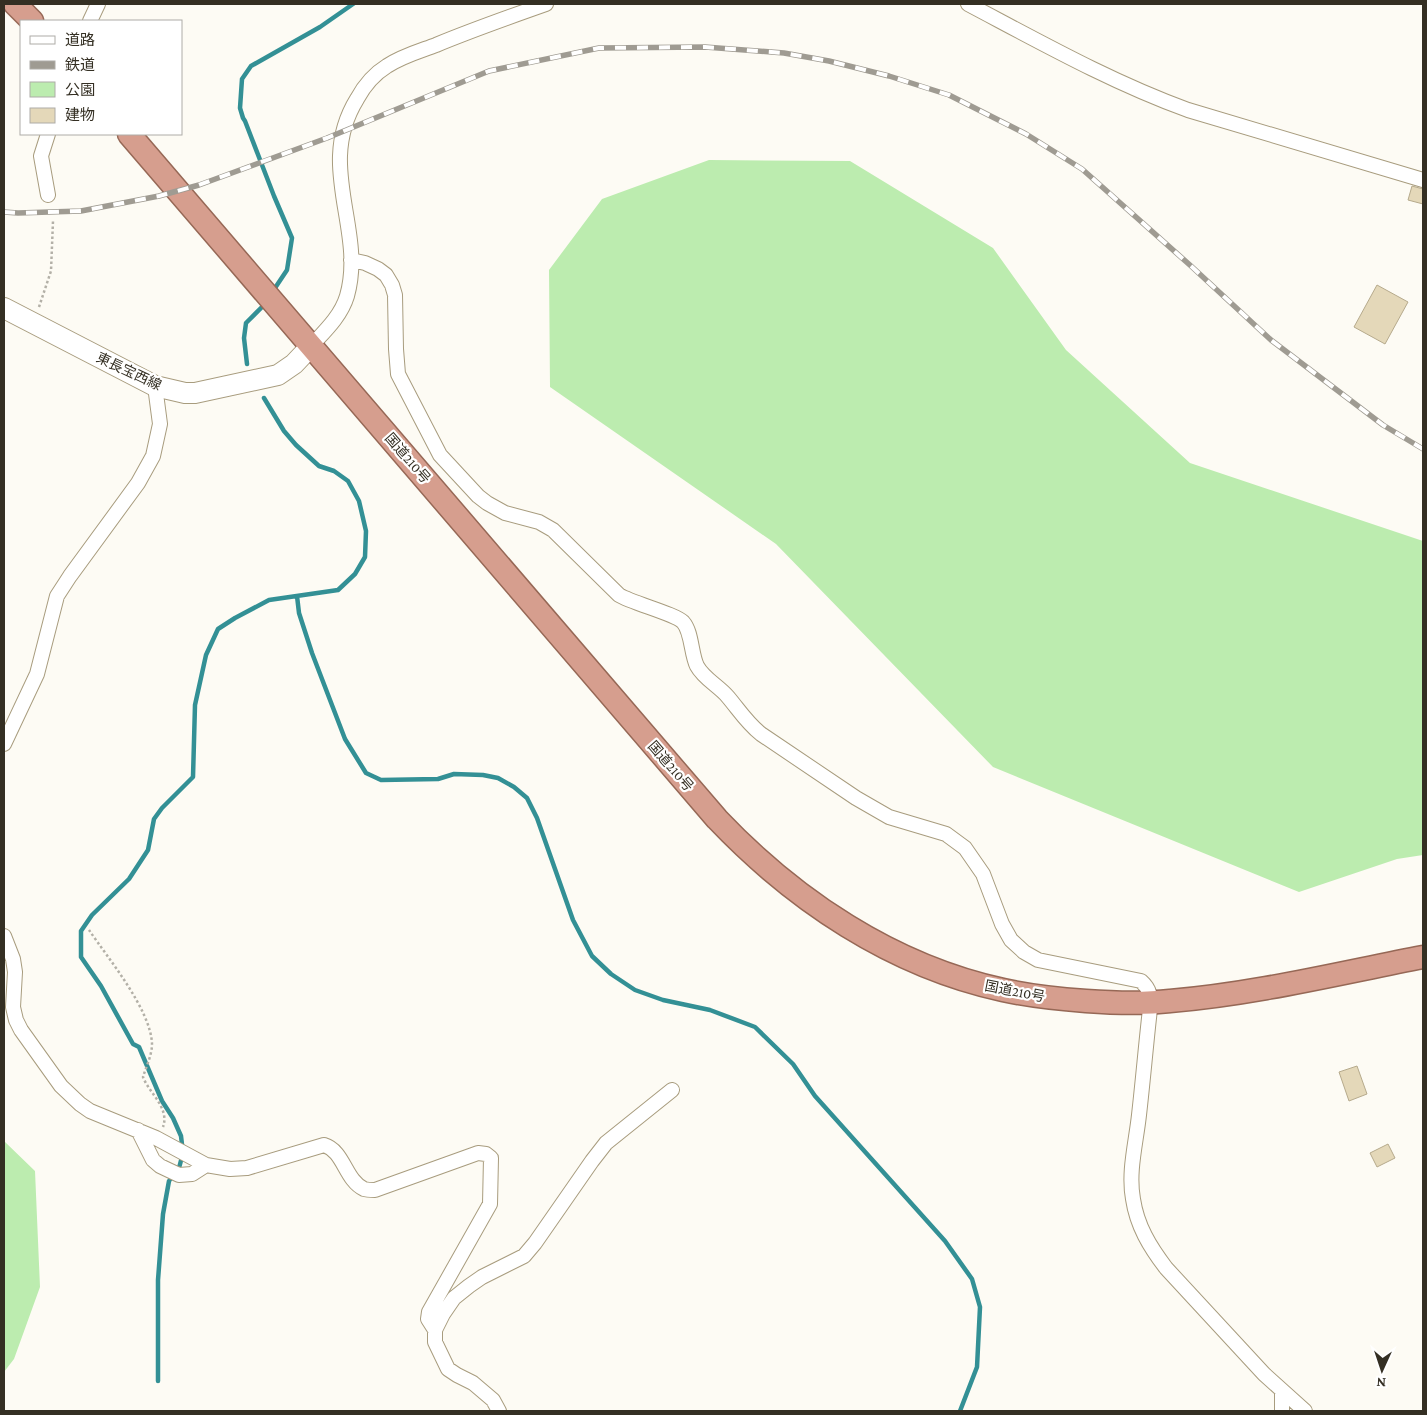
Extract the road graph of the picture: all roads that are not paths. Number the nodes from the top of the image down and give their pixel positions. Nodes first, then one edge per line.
1 (15, 4) edge
2 (98, 4) edge
3 (546, 4) edge
4 (968, 4) edge
5 (31, 20) edge
6 (90, 20) edge
7 (48, 135) edge
8 (130, 135) edge
9 (1423, 180) edge
10 (48, 194) dead end
11 (351, 260) junction
12 (4, 308) edge
13 (312, 346) junction
14 (155, 386) junction
15 (4, 744) edge
16 (4, 936) edge
17 (1423, 957) edge
18 (1150, 1002) junction
19 (672, 1090) dead end
20 (138, 1130) junction
21 (206, 1165) junction
22 (435, 1330) junction
23 (1282, 1391) junction
24 (499, 1411) edge
25 (1282, 1411) edge
26 (1305, 1411) edge

1 - 5 highway
2 - 6 street
3 - 11 street
4 - 9 street
7 - 10 street
8 - 13 highway, 国道210号
11 - 13 street
11 - 18 street
12 - 14 main road, 東長宝西線
13 - 14 main road, 東長宝西線
13 - 18 highway, 国道210号
14 - 15 street
16 - 20 street
17 - 18 highway, 国道210号
18 - 23 street
19 - 22 street
20 - 21 street
20 - 21 street
21 - 22 street
22 - 24 street
23 - 25 street
23 - 26 street

